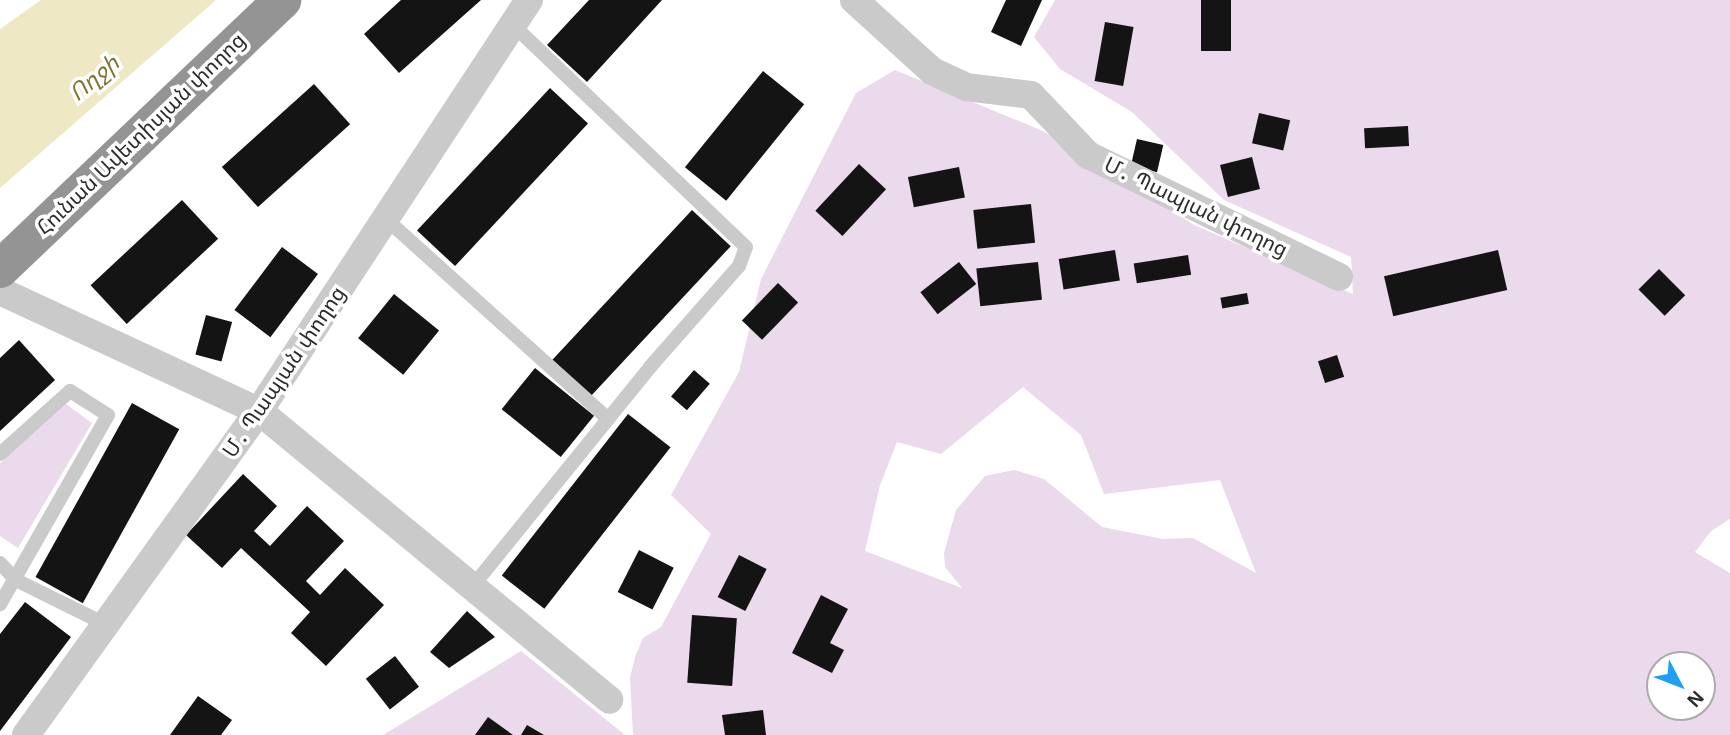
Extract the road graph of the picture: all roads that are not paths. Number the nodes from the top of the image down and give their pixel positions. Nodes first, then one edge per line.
1 (282, 0) edge
2 (529, 0) edge
3 (854, 0) edge
4 (513, 25) junction
5 (386, 219) junction
6 (0, 269) edge
7 (1339, 277) dead end
8 (0, 291) edge
9 (259, 411) junction
10 (608, 419) junction
11 (0, 454) edge
12 (0, 563) edge
13 (16, 580) junction
14 (472, 587) junction
15 (0, 604) edge
16 (105, 624) junction
17 (609, 700) dead end
18 (26, 735) edge

1 - 6 highway, Հունան Ավետիսյան փողոց
2 - 4 street, Մ․ Պապյան փողոց
3 - 7 street, Մ․ Պապյան փողոց
4 - 5 street, Մ․ Պապյան փողոց
4 - 10 lane
5 - 9 street, Մ․ Պապյան փողոց
5 - 10 lane
8 - 9 street
9 - 14 street
9 - 16 street, Մ․ Պապյան փողոց
10 - 14 lane
11 - 13 lane
12 - 13 lane
13 - 15 lane
13 - 16 lane
14 - 17 street
16 - 18 street, Մ․ Պապյան փողոց

